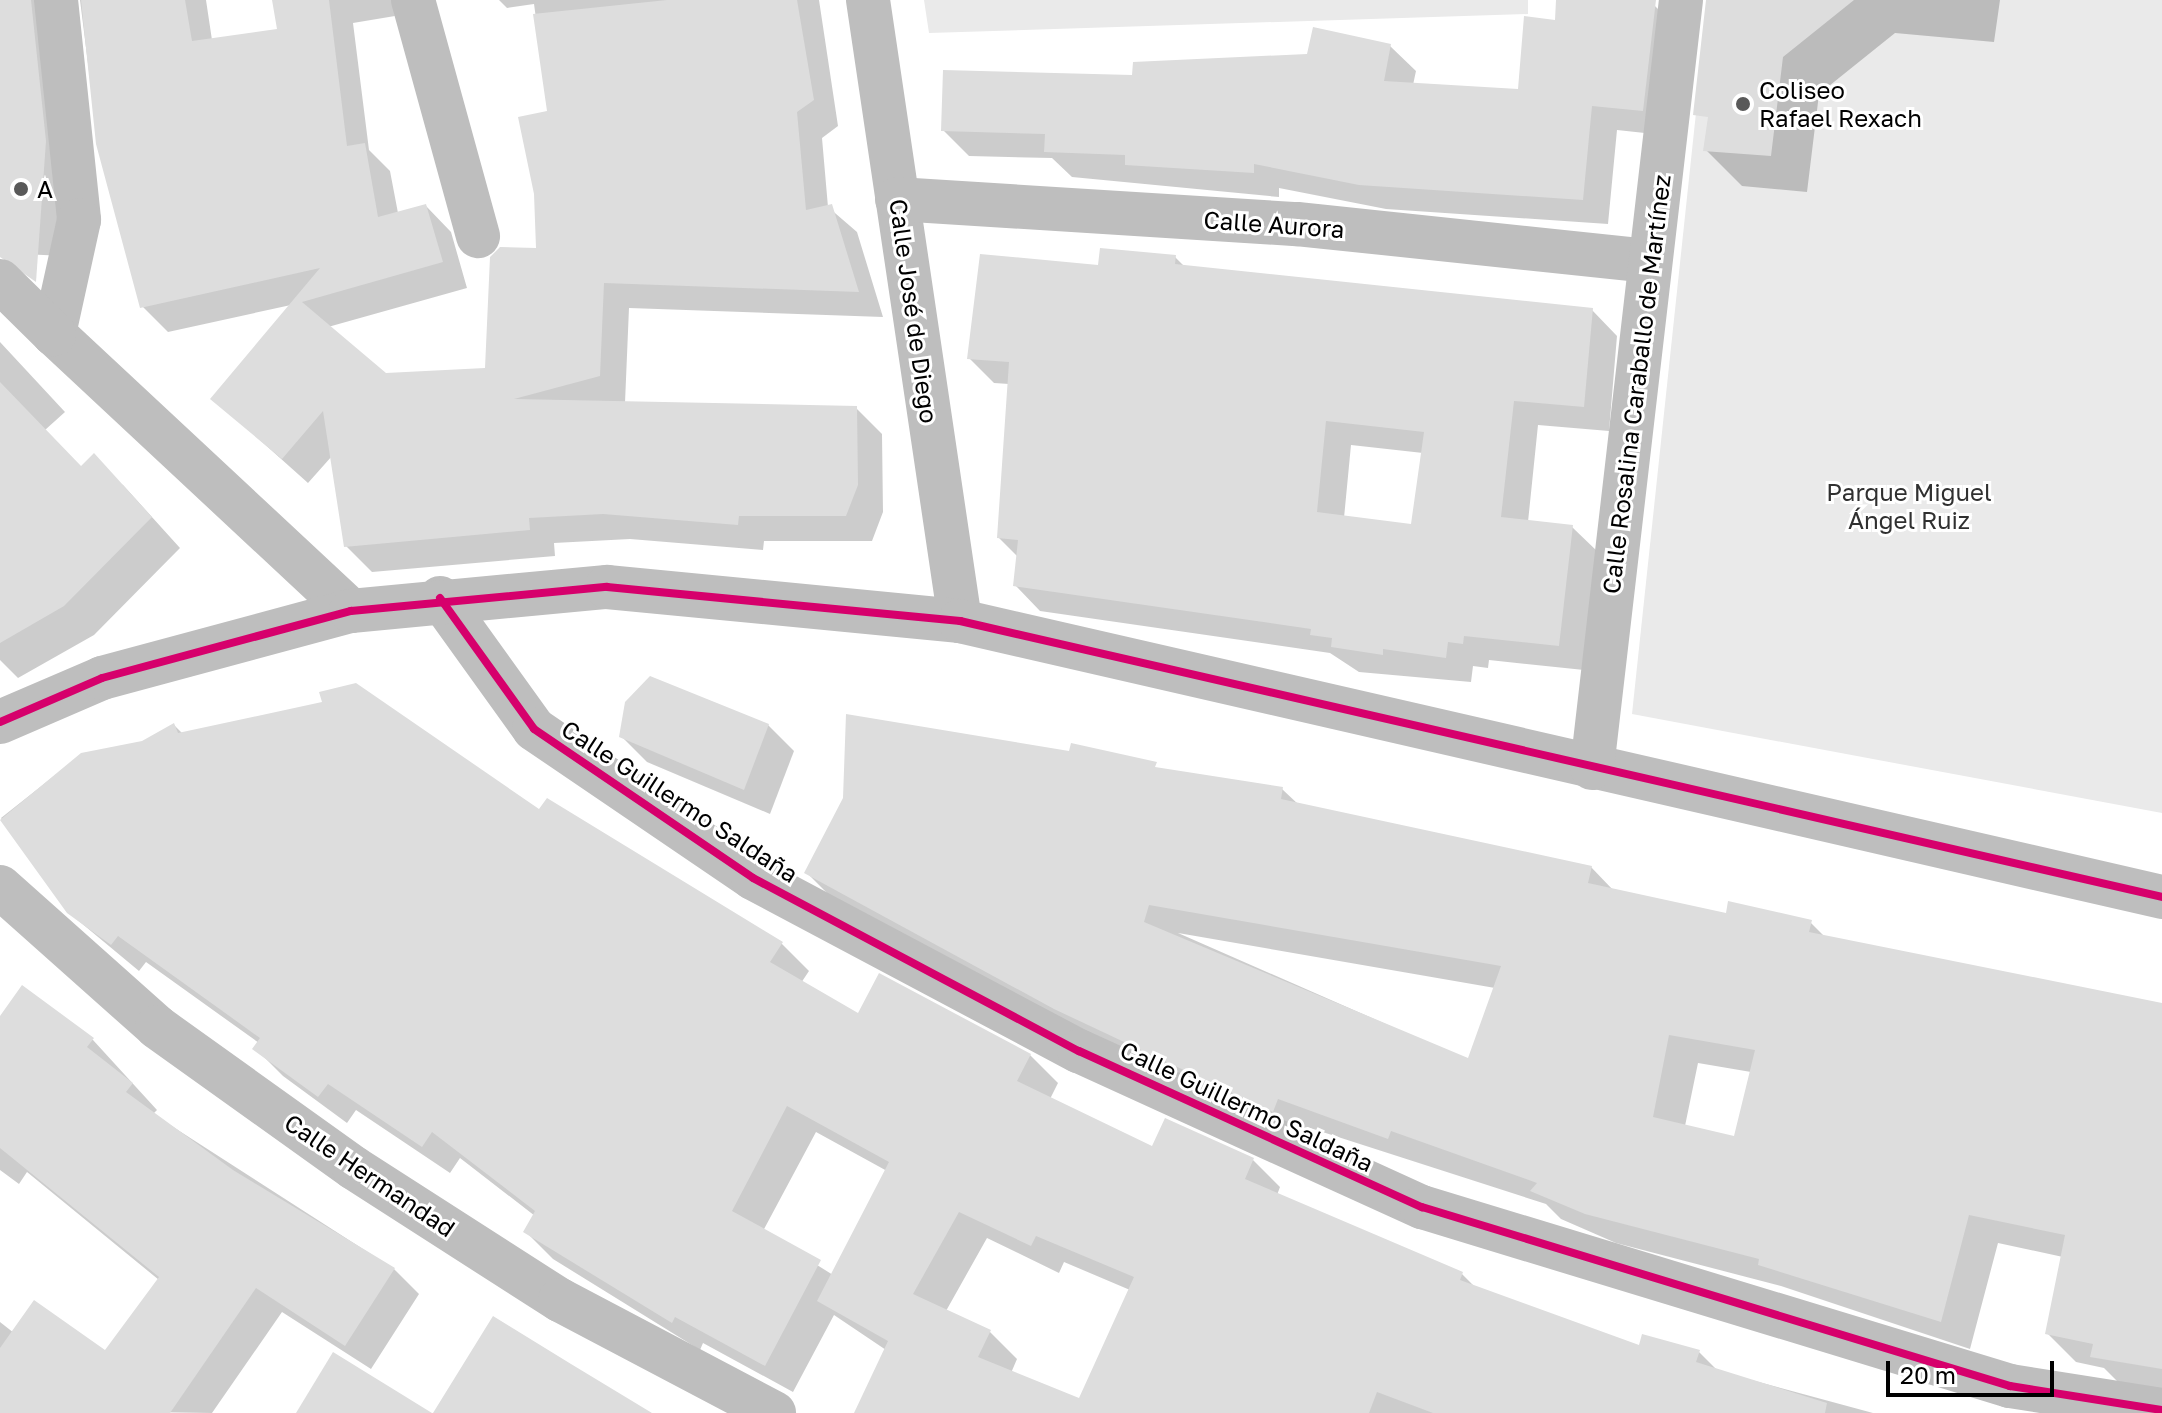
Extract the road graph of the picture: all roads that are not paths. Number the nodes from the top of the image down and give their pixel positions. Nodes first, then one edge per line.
1 (56, 0) edge
2 (413, 0) edge
3 (868, 0) edge
4 (1681, 0) edge
5 (897, 199) junction
6 (478, 236) dead end
7 (1650, 261) junction
8 (0, 281) edge
9 (54, 334) junction
10 (440, 598) junction
11 (351, 611) junction
12 (960, 621) junction
13 (0, 722) edge
14 (1592, 768) junction
15 (0, 887) edge
16 (2162, 897) edge
17 (2162, 1410) edge
18 (774, 1413) edge

1 - 9 street
2 - 6 street
3 - 5 street, Calle José de Diego
4 - 7 street, Calle Rosalina Caraballo de Martínez
5 - 7 street, Calle Aurora
5 - 12 street, Calle José de Diego
7 - 14 street, Calle Rosalina Caraballo de Martínez
8 - 9 street
9 - 11 street
10 - 11 street
10 - 12 street
10 - 17 street, Calle Guillermo Saldaña
11 - 13 street
12 - 14 street
14 - 16 street
15 - 18 street, Calle Hermandad

